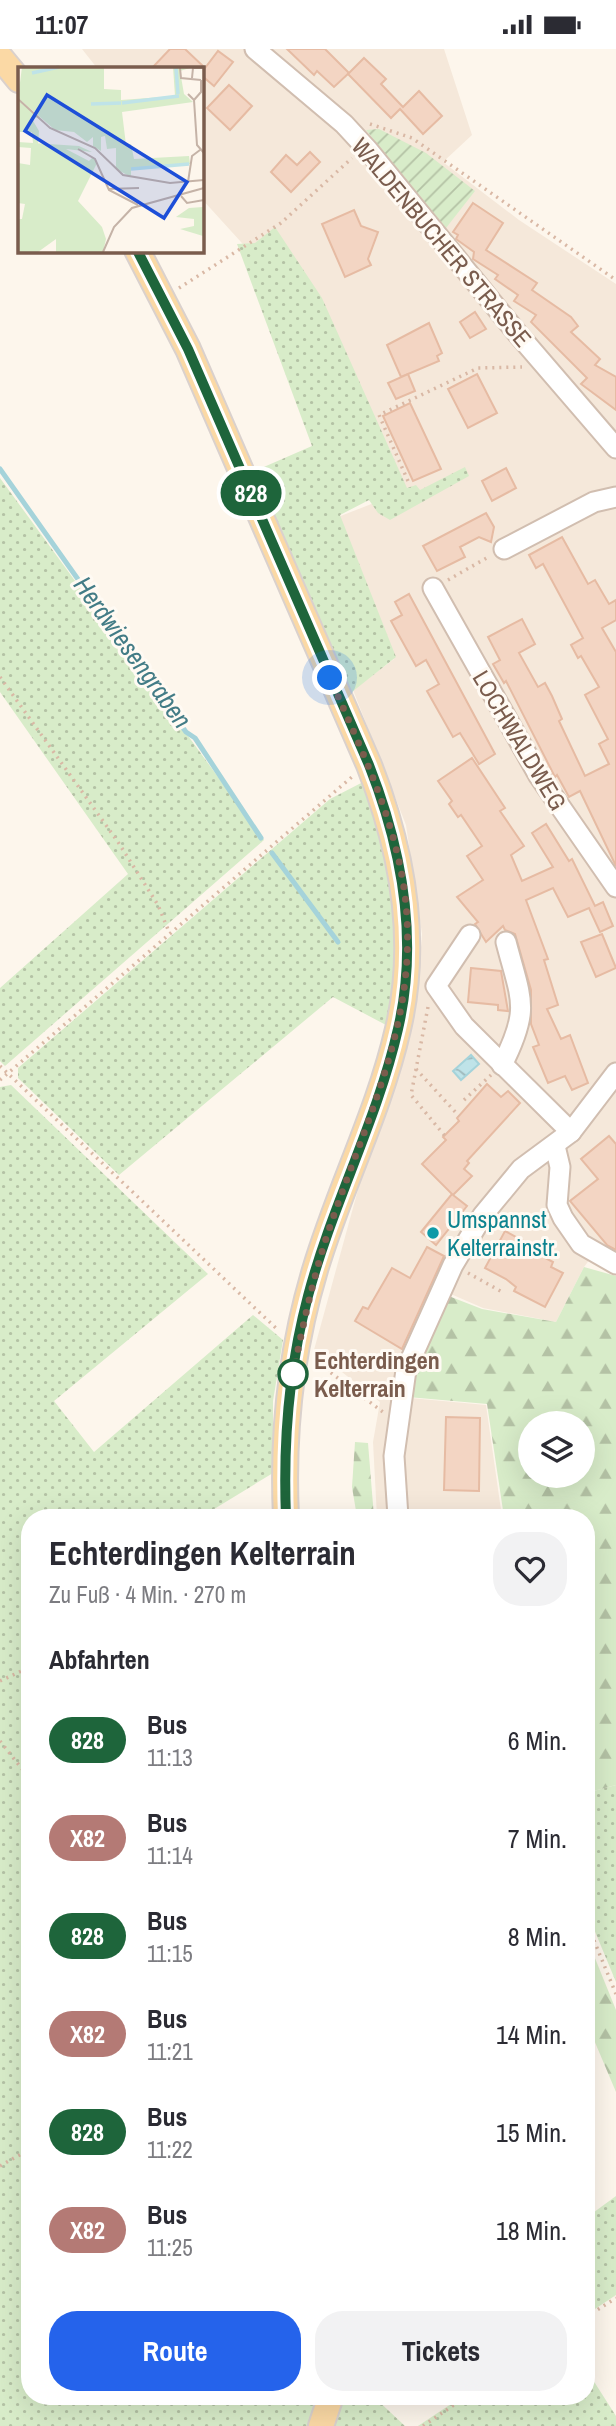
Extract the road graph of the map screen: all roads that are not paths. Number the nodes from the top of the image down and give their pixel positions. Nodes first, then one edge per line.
1 (255, 49) edge
2 (0, 57) edge
3 (18, 79) edge
4 (138, 252) edge
5 (616, 448) edge
6 (616, 497) edge
7 (504, 549) road end
8 (433, 588) dead end
9 (616, 887) edge
10 (470, 935) dead end
11 (506, 942) dead end
12 (502, 1065) junction
13 (616, 1073) edge
14 (571, 1132) junction
15 (555, 1146) junction
16 (616, 1264) edge
17 (286, 1509) edge
18 (397, 1509) edge
19 (328, 2405) edge
20 (321, 2426) edge

1 - 5 street, WALDENBUCHER STRASSE
2 - 3 main road
4 - 17 main road
6 - 7 street
8 - 9 street, LOCHWALDWEG
10 - 12 street
11 - 12 street
12 - 14 street
13 - 14 street
14 - 15 street
15 - 16 street
15 - 18 street
19 - 20 main road

